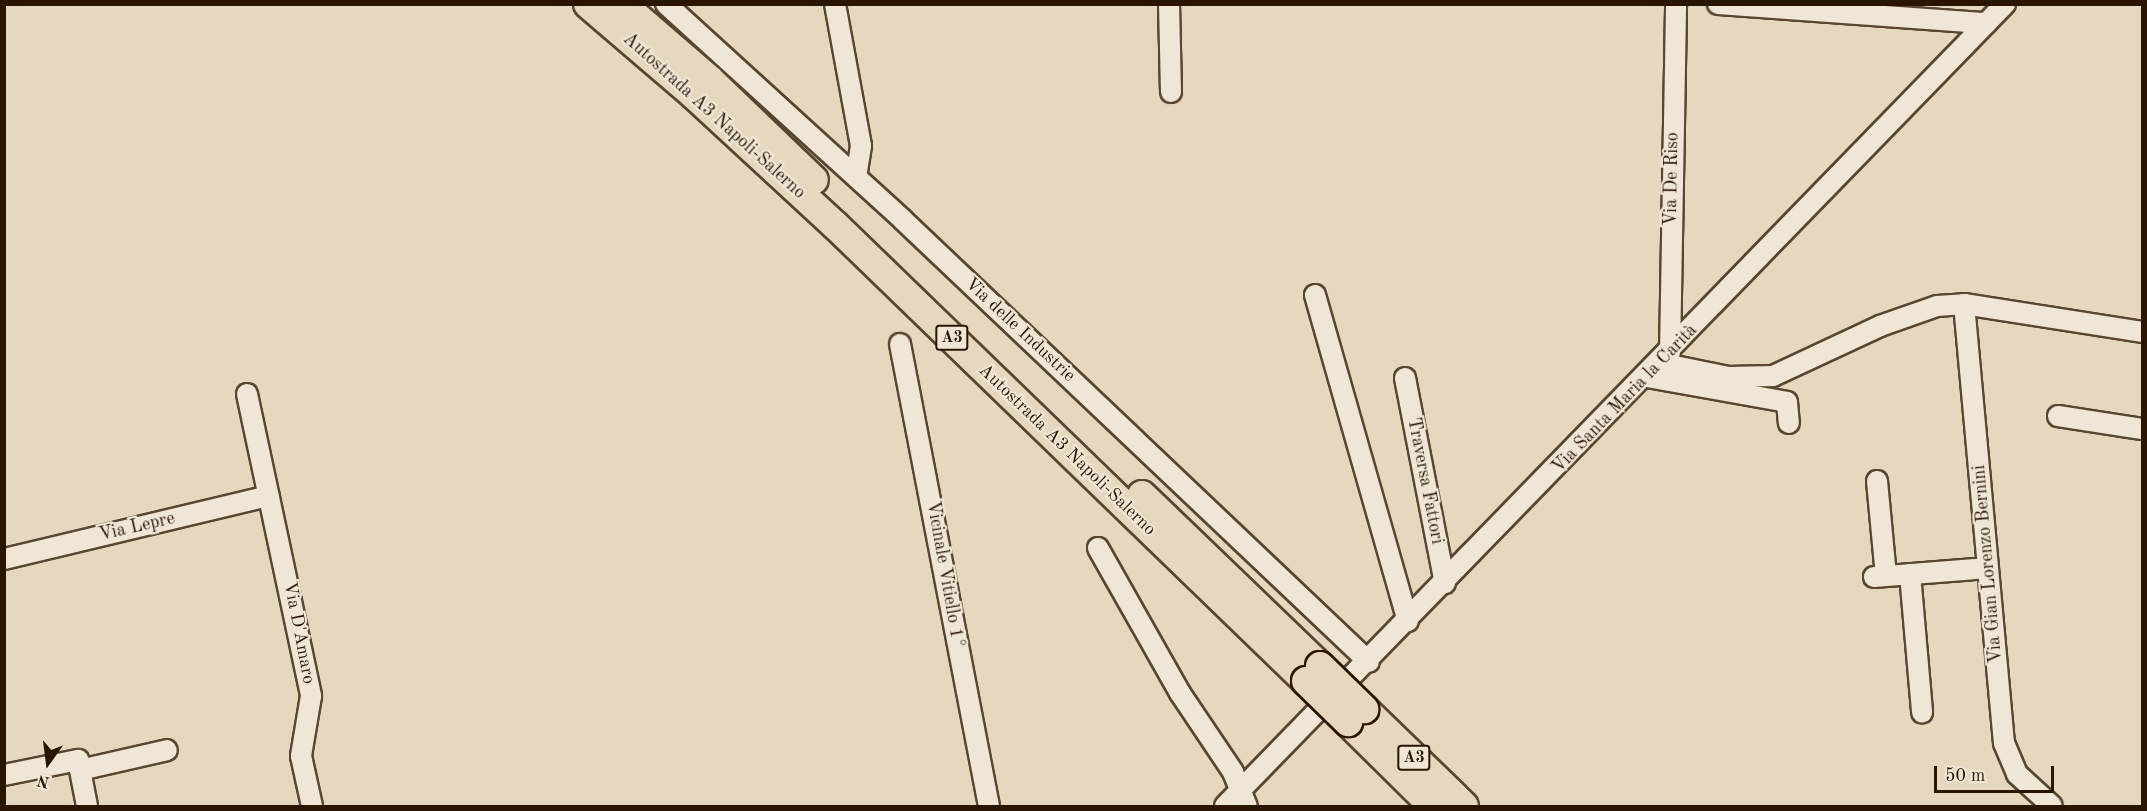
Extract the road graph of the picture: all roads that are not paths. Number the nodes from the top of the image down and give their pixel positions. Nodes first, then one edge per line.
1 (588, 4) edge
2 (622, 4) edge
3 (666, 4) edge
4 (835, 4) edge
5 (1169, 4) edge
6 (1676, 4) edge
7 (1718, 4) edge
8 (2005, 4) edge
9 (1986, 22) junction
10 (1171, 92) dead end
11 (856, 177) junction
12 (1315, 295) dead end
13 (1964, 304) junction
14 (2142, 332) edge
15 (900, 344) dead end
16 (1659, 364) junction
17 (1405, 378) dead end
18 (247, 394) dead end
19 (2058, 416) dead end
20 (1789, 423) dead end
21 (2142, 429) edge
22 (1877, 481) dead end
23 (269, 496) junction
24 (1098, 548) dead end
25 (4, 559) edge
26 (1988, 568) junction
27 (1910, 574) junction
28 (1445, 583) junction
29 (1408, 621) junction
30 (1369, 662) junction
31 (1313, 674) junction
32 (1922, 712) dead end
33 (1356, 715) junction
34 (167, 750) dead end
35 (80, 770) junction
36 (4, 775) edge
37 (1245, 799) edge
38 (87, 807) edge
39 (312, 807) edge
40 (989, 807) edge
41 (1225, 807) edge
42 (1433, 807) edge
43 (1464, 807) edge
44 (2052, 807) edge

1 - 31 highway, Autostrada A3 Napoli-Salerno / A3
2 - 31 highway, Autostrada A3 Napoli-Salerno / A3
3 - 11 street, Via delle Industrie
4 - 11 street
5 - 10 street
6 - 16 street, Via De Riso
7 - 9 street
8 - 9 street, Via Santa Maria la Carità
9 - 16 street, Via Santa Maria la Carità
11 - 30 street, Via delle Industrie
12 - 29 street
13 - 14 street
13 - 16 street
13 - 26 street, Via Gian Lorenzo Bernini
15 - 40 street, Vicinale Vitiello 1°
16 - 20 street
16 - 28 street, Via Santa Maria la Carità
17 - 28 street, Traversa Fattori
18 - 23 street, Via D'Amaro
19 - 21 street
22 - 27 street
23 - 25 street, Via Lepre
23 - 39 street, Via D'Amaro
24 - 37 street
26 - 27 street
26 - 44 street, Via Gian Lorenzo Bernini
27 - 32 street
28 - 29 street, Via Santa Maria la Carità
29 - 30 street, Via Santa Maria la Carità
30 - 37 street, Via Santa Maria la Carità
31 - 33 highway, Autostrada A3 Napoli-Salerno / A3, bridge
33 - 42 highway, Autostrada A3 Napoli-Salerno / A3
33 - 43 highway, Autostrada A3 Napoli-Salerno / A3
34 - 35 street
35 - 36 street
35 - 38 street
37 - 41 street, Via Santa Maria la Carità

